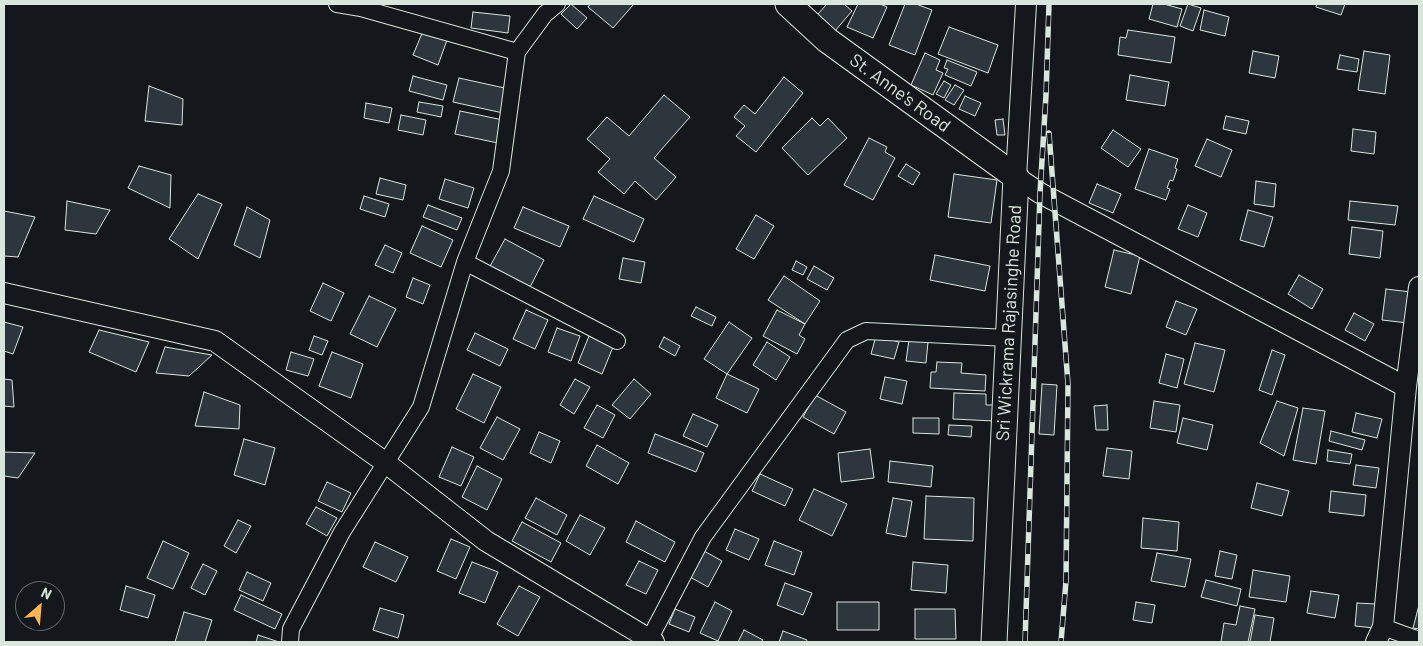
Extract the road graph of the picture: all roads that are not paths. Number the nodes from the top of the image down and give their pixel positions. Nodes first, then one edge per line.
1 (337, 4) edge
2 (557, 4) edge
3 (788, 4) edge
4 (1026, 4) edge
5 (517, 52) junction
6 (1016, 177) junction
7 (466, 262) junction
8 (1419, 287) edge
9 (4, 293) edge
10 (1008, 338) junction
11 (617, 342) dead end
12 (1406, 387) junction
13 (386, 463) junction
14 (1380, 635) edge
15 (1419, 640) edge
16 (652, 641) edge
17 (290, 642) edge
18 (994, 642) edge

1 - 5 street
2 - 5 street
3 - 6 main road, St. Anne's Road
4 - 6 street, Sri Wickrama Rajasinghe Road
5 - 7 street
6 - 10 main road, Sri Wickrama Rajasinghe Road
6 - 12 street
7 - 11 street
7 - 13 street
8 - 12 street
9 - 13 street
10 - 16 street
10 - 18 main road, Sri Wickrama Rajasinghe Road
12 - 14 street
13 - 16 street
13 - 17 street
14 - 15 street

